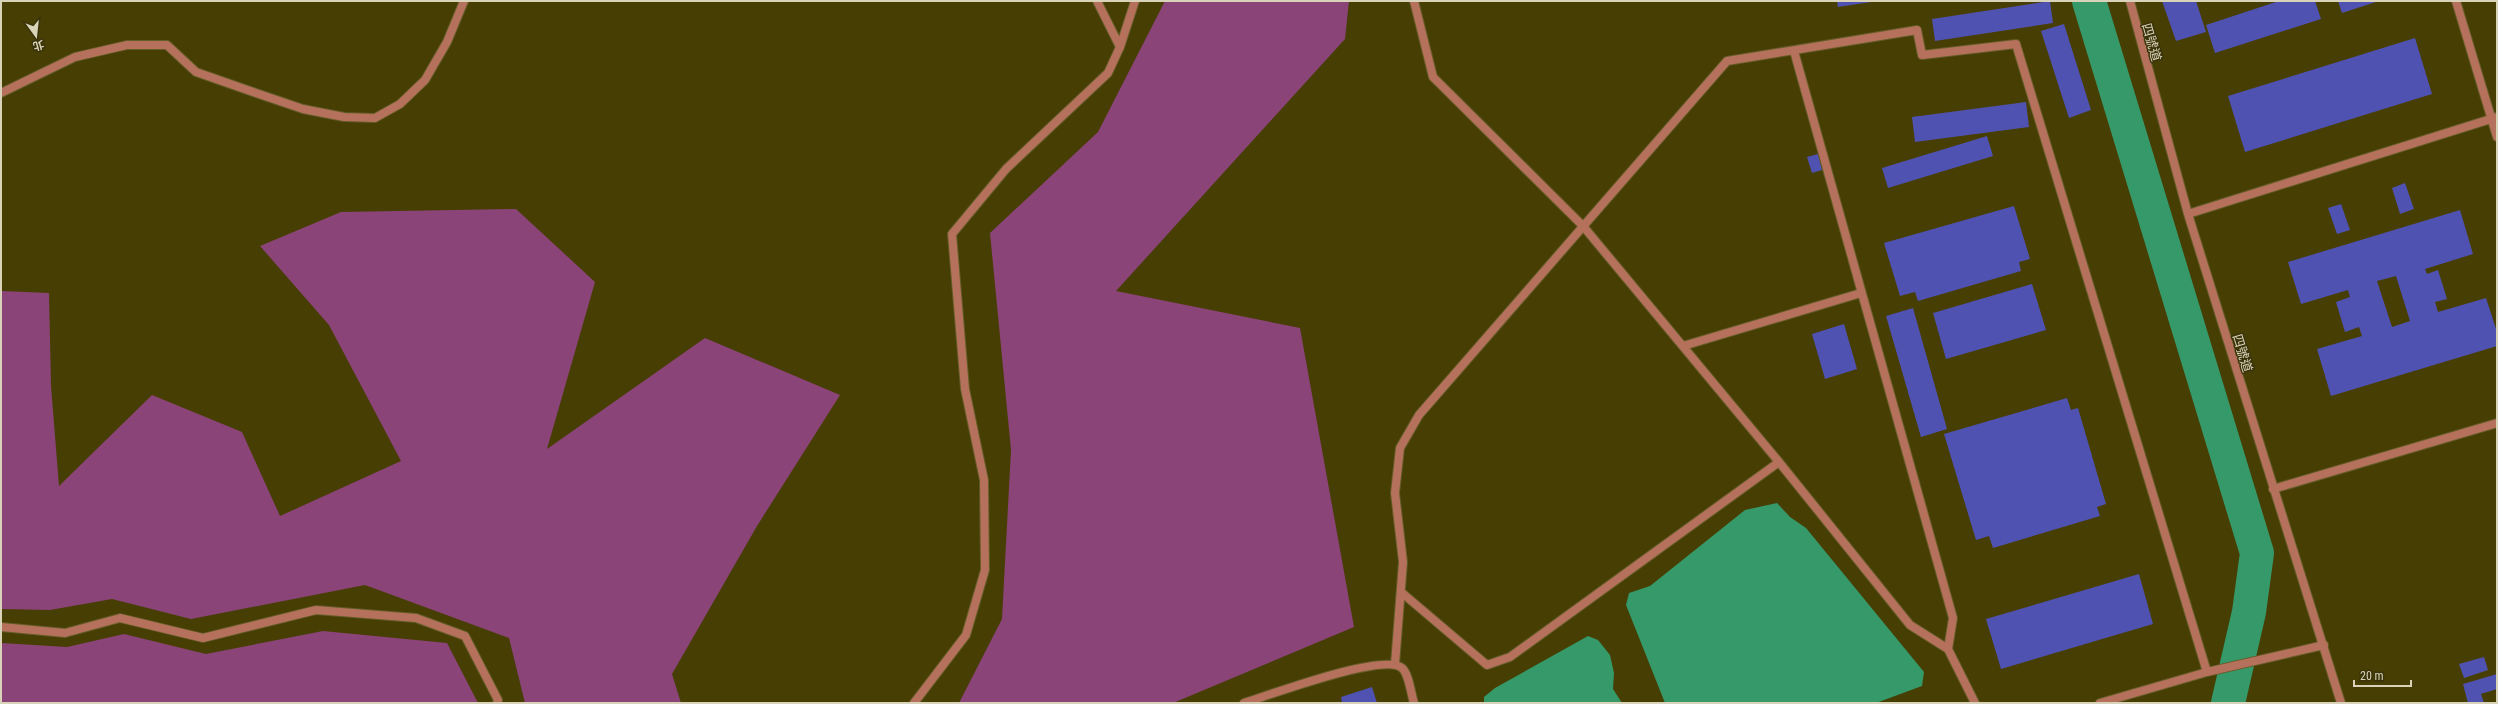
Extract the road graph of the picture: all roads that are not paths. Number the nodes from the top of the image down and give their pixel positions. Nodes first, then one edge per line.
1 (464, 1) edge
2 (1097, 1) edge
3 (1135, 1) edge
4 (1414, 1) edge
5 (2456, 1) edge
6 (2130, 4) edge
7 (1120, 47) junction
8 (1794, 51) junction
9 (1, 93) edge
10 (2494, 118) edge
11 (2497, 137) edge
12 (2188, 214) junction
13 (1583, 226) junction
14 (1862, 293) junction
15 (1683, 346) junction
16 (2497, 422) edge
17 (1779, 462) junction
18 (2273, 489) junction
19 (1401, 592) junction
20 (1, 628) edge
21 (2324, 645) junction
22 (1948, 649) junction
23 (1395, 664) junction
24 (2207, 672) junction
25 (1263, 700) edge
26 (497, 703) edge
27 (914, 703) edge
28 (1244, 703) edge
29 (1414, 703) edge
30 (1975, 703) edge
31 (2100, 703) edge
32 (2341, 703) edge

1 - 9 street
2 - 7 street
3 - 7 street
4 - 13 street
5 - 10 street
6 - 12 street, 四號道
7 - 27 street
8 - 13 street
8 - 14 street
8 - 24 street
10 - 11 street
10 - 12 street
12 - 18 street, 四號道
13 - 15 street
13 - 19 street
14 - 15 street
14 - 22 street
15 - 17 street
16 - 18 street
17 - 19 street
17 - 22 street
18 - 21 street, 四號道
19 - 23 street
20 - 26 street
21 - 24 street
21 - 32 street, 四號道
22 - 30 street
23 - 25 street
23 - 29 street
24 - 31 street
25 - 28 street

